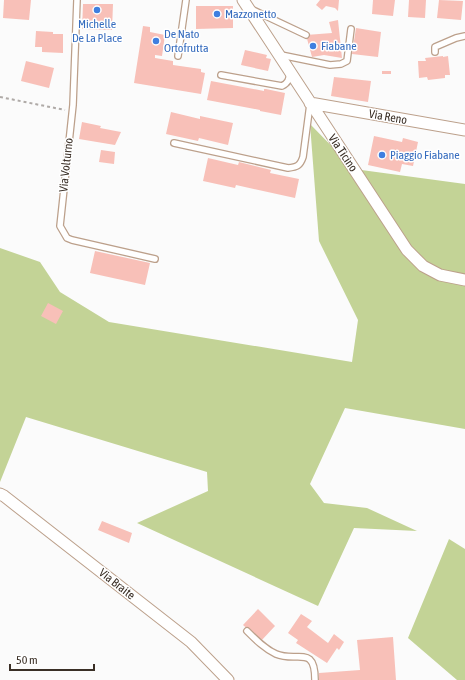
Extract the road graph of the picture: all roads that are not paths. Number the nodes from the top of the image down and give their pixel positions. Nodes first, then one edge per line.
1 (77, 0) edge
2 (186, 0) edge
3 (245, 3) edge
4 (351, 29) dead end
5 (306, 35) dead end
6 (465, 36) edge
7 (435, 52) dead end
8 (278, 55) junction
9 (178, 56) dead end
10 (290, 73) junction
11 (222, 75) dead end
12 (310, 103) junction
13 (465, 130) edge
14 (174, 143) dead end
15 (155, 260) dead end
16 (465, 280) edge
17 (0, 494) edge
18 (247, 631) dead end
19 (228, 680) edge
20 (316, 680) edge

1 - 15 lane, Via Volturno
2 - 9 lane
3 - 5 lane
3 - 8 street, Via Ticino
4 - 8 lane
6 - 7 lane
8 - 10 street, Via Ticino
10 - 11 lane
10 - 12 street, Via Ticino
12 - 13 street, Via Reno
12 - 14 lane
12 - 16 street, Via Ticino
17 - 19 street, Via Braite
18 - 20 lane

